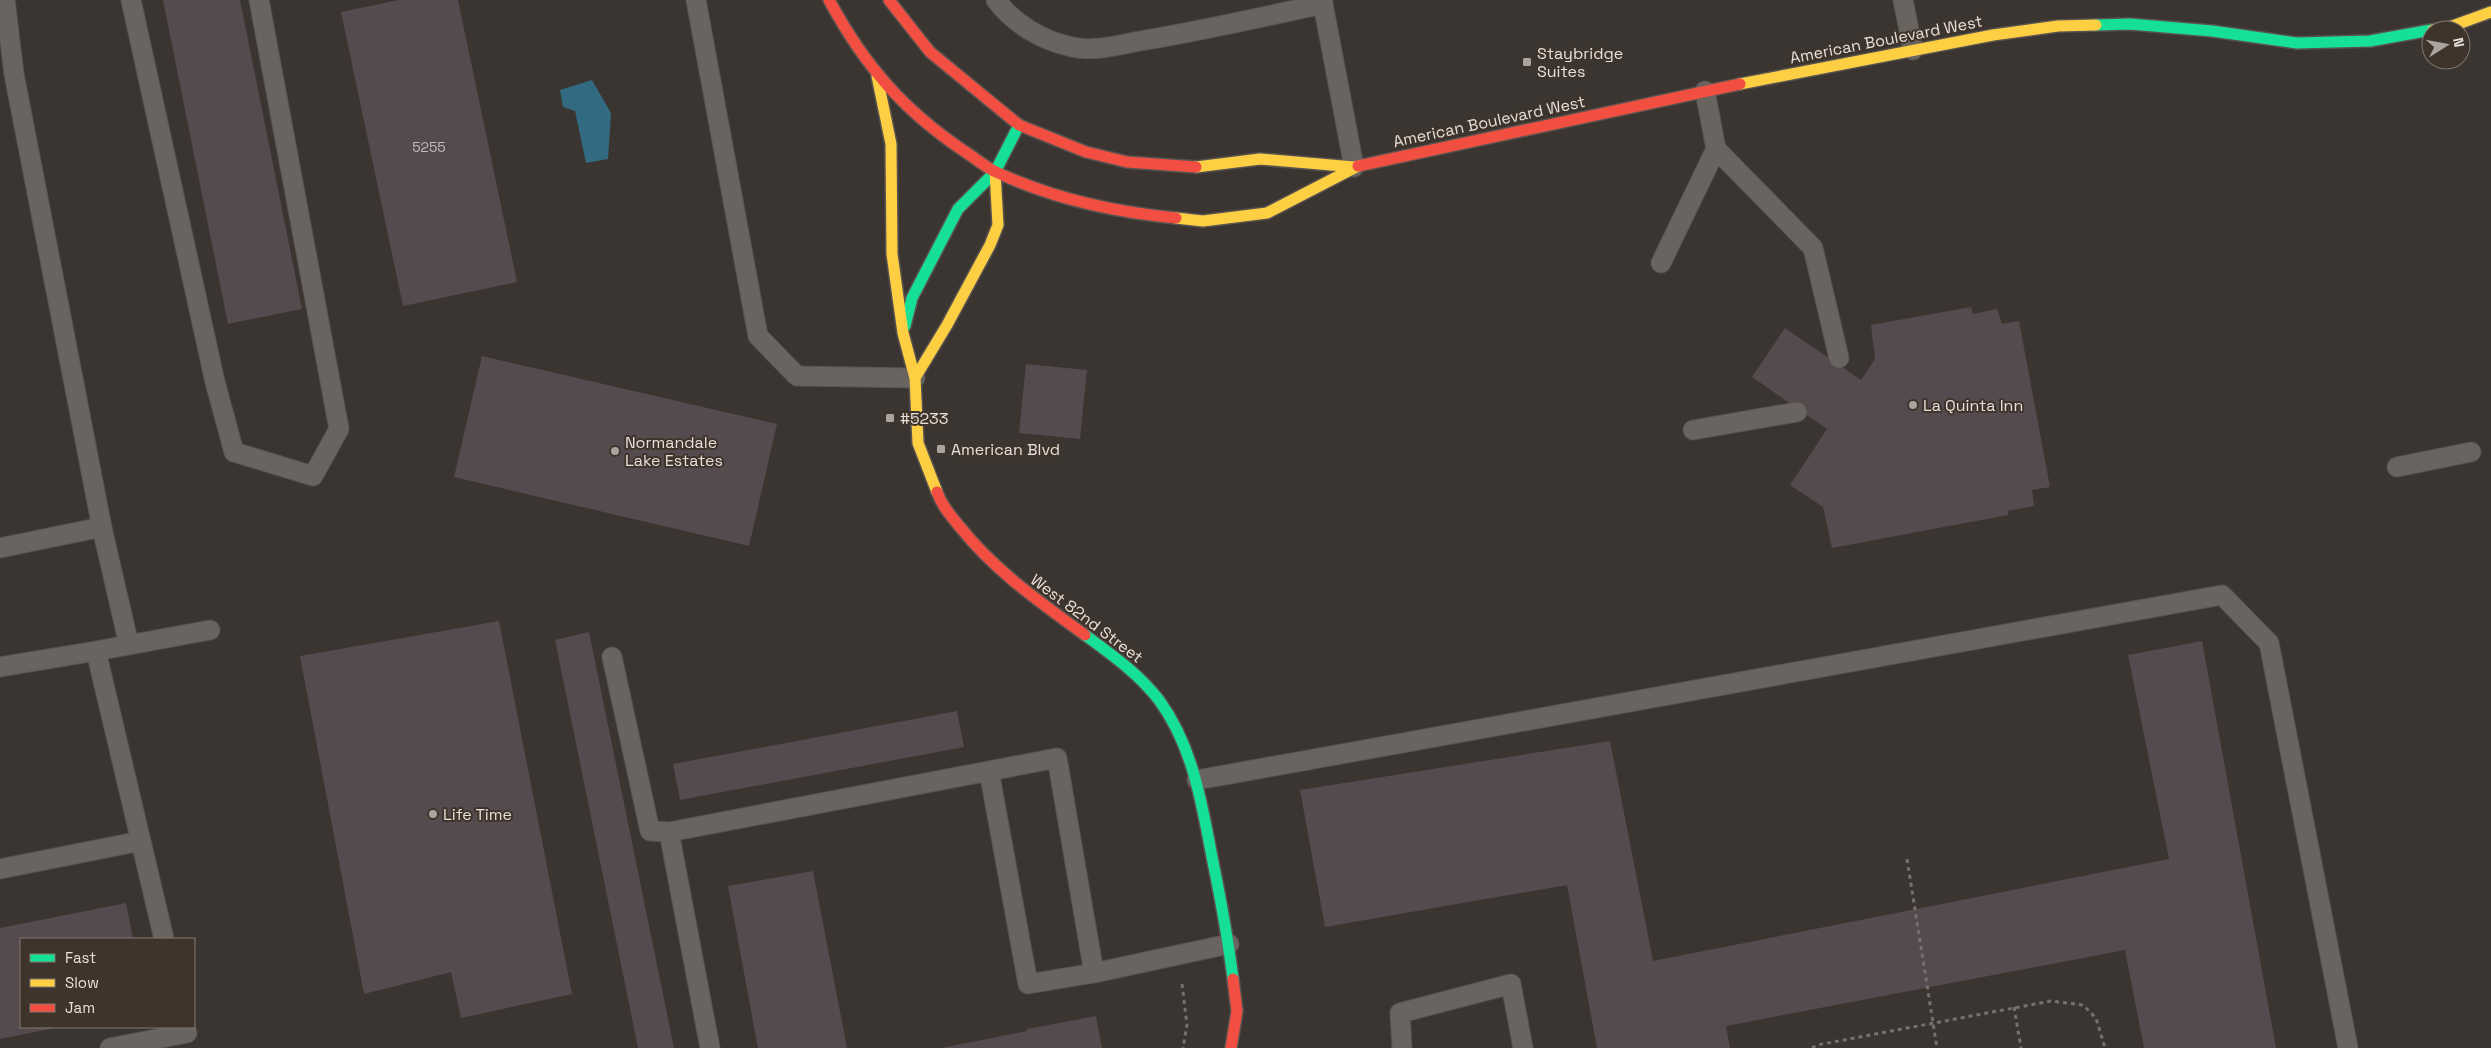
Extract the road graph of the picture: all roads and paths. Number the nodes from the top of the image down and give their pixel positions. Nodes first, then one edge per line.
1 (5, 0) edge
2 (131, 0) edge
3 (259, 0) edge
4 (696, 0) edge
5 (828, 0) edge
6 (889, 0) edge
7 (996, 0) edge
8 (1903, 0) edge
9 (1323, 2) edge
10 (2491, 12) edge
11 (2469, 20) edge
12 (2421, 32) edge
13 (1913, 50) junction
14 (877, 76) junction
15 (1706, 90) junction
16 (1019, 125) junction
17 (1716, 149) junction
18 (1354, 167) junction
19 (995, 172) junction
20 (1661, 263) dead end
21 (903, 333) junction
22 (1840, 358) dead end
23 (915, 378) junction
24 (1797, 412) dead end
25 (1693, 430) dead end
26 (2471, 452) dead end
27 (2397, 467) dead end
28 (102, 527) junction
29 (0, 548) edge
30 (210, 630) dead end
31 (129, 645) junction
32 (96, 651) junction
33 (612, 657) dead end
34 (0, 667) edge
35 (989, 771) junction
36 (1197, 780) junction
37 (669, 832) junction
38 (141, 841) junction
39 (1907, 859) dead end
40 (0, 870) edge
41 (164, 938) edge
42 (1229, 944) junction
43 (1178, 956) junction
44 (1094, 972) junction
45 (2014, 1007) junction
46 (1933, 1021) junction
47 (187, 1036) edge
48 (110, 1048) edge
49 (710, 1048) edge
50 (1183, 1048) edge
51 (1231, 1048) edge
52 (1402, 1048) edge
53 (1523, 1048) edge
54 (1812, 1048) edge
55 (1937, 1048) edge
56 (2020, 1048) edge
57 (2104, 1048) edge
58 (2348, 1048) edge

1 - 28 lane
2 - 3 lane
4 - 23 lane
5 - 14 street, American Boulevard West
6 - 16 street, American Boulevard West
7 - 9 lane
8 - 13 lane
9 - 18 lane
10 - 11 street, American Boulevard West
12 - 13 street, American Boulevard West
13 - 15 street, American Boulevard West
14 - 19 street, American Boulevard West
14 - 21 street
15 - 17 lane
15 - 18 street, American Boulevard West
16 - 18 street, American Boulevard West
16 - 19 street, West 82nd Street
17 - 20 lane
17 - 22 lane
18 - 19 street, American Boulevard West
19 - 21 street, West 82nd Street
19 - 23 street
21 - 23 street, West 82nd Street
23 - 36 street, West 82nd Street
24 - 25 lane
26 - 27 lane
28 - 29 lane
28 - 31 lane
30 - 31 lane
31 - 32 lane
32 - 34 lane
32 - 38 lane
33 - 37 lane
35 - 37 lane
35 - 44 lane
35 - 44 lane
36 - 42 street, West 82nd Street
36 - 58 lane
37 - 49 lane
38 - 40 lane
38 - 41 lane
39 - 46 path
42 - 43 lane
42 - 51 street, West 82nd Street
43 - 44 lane
43 - 50 path
45 - 46 path
45 - 56 path
45 - 57 path
46 - 54 path
46 - 55 path
47 - 48 lane
52 - 53 lane

